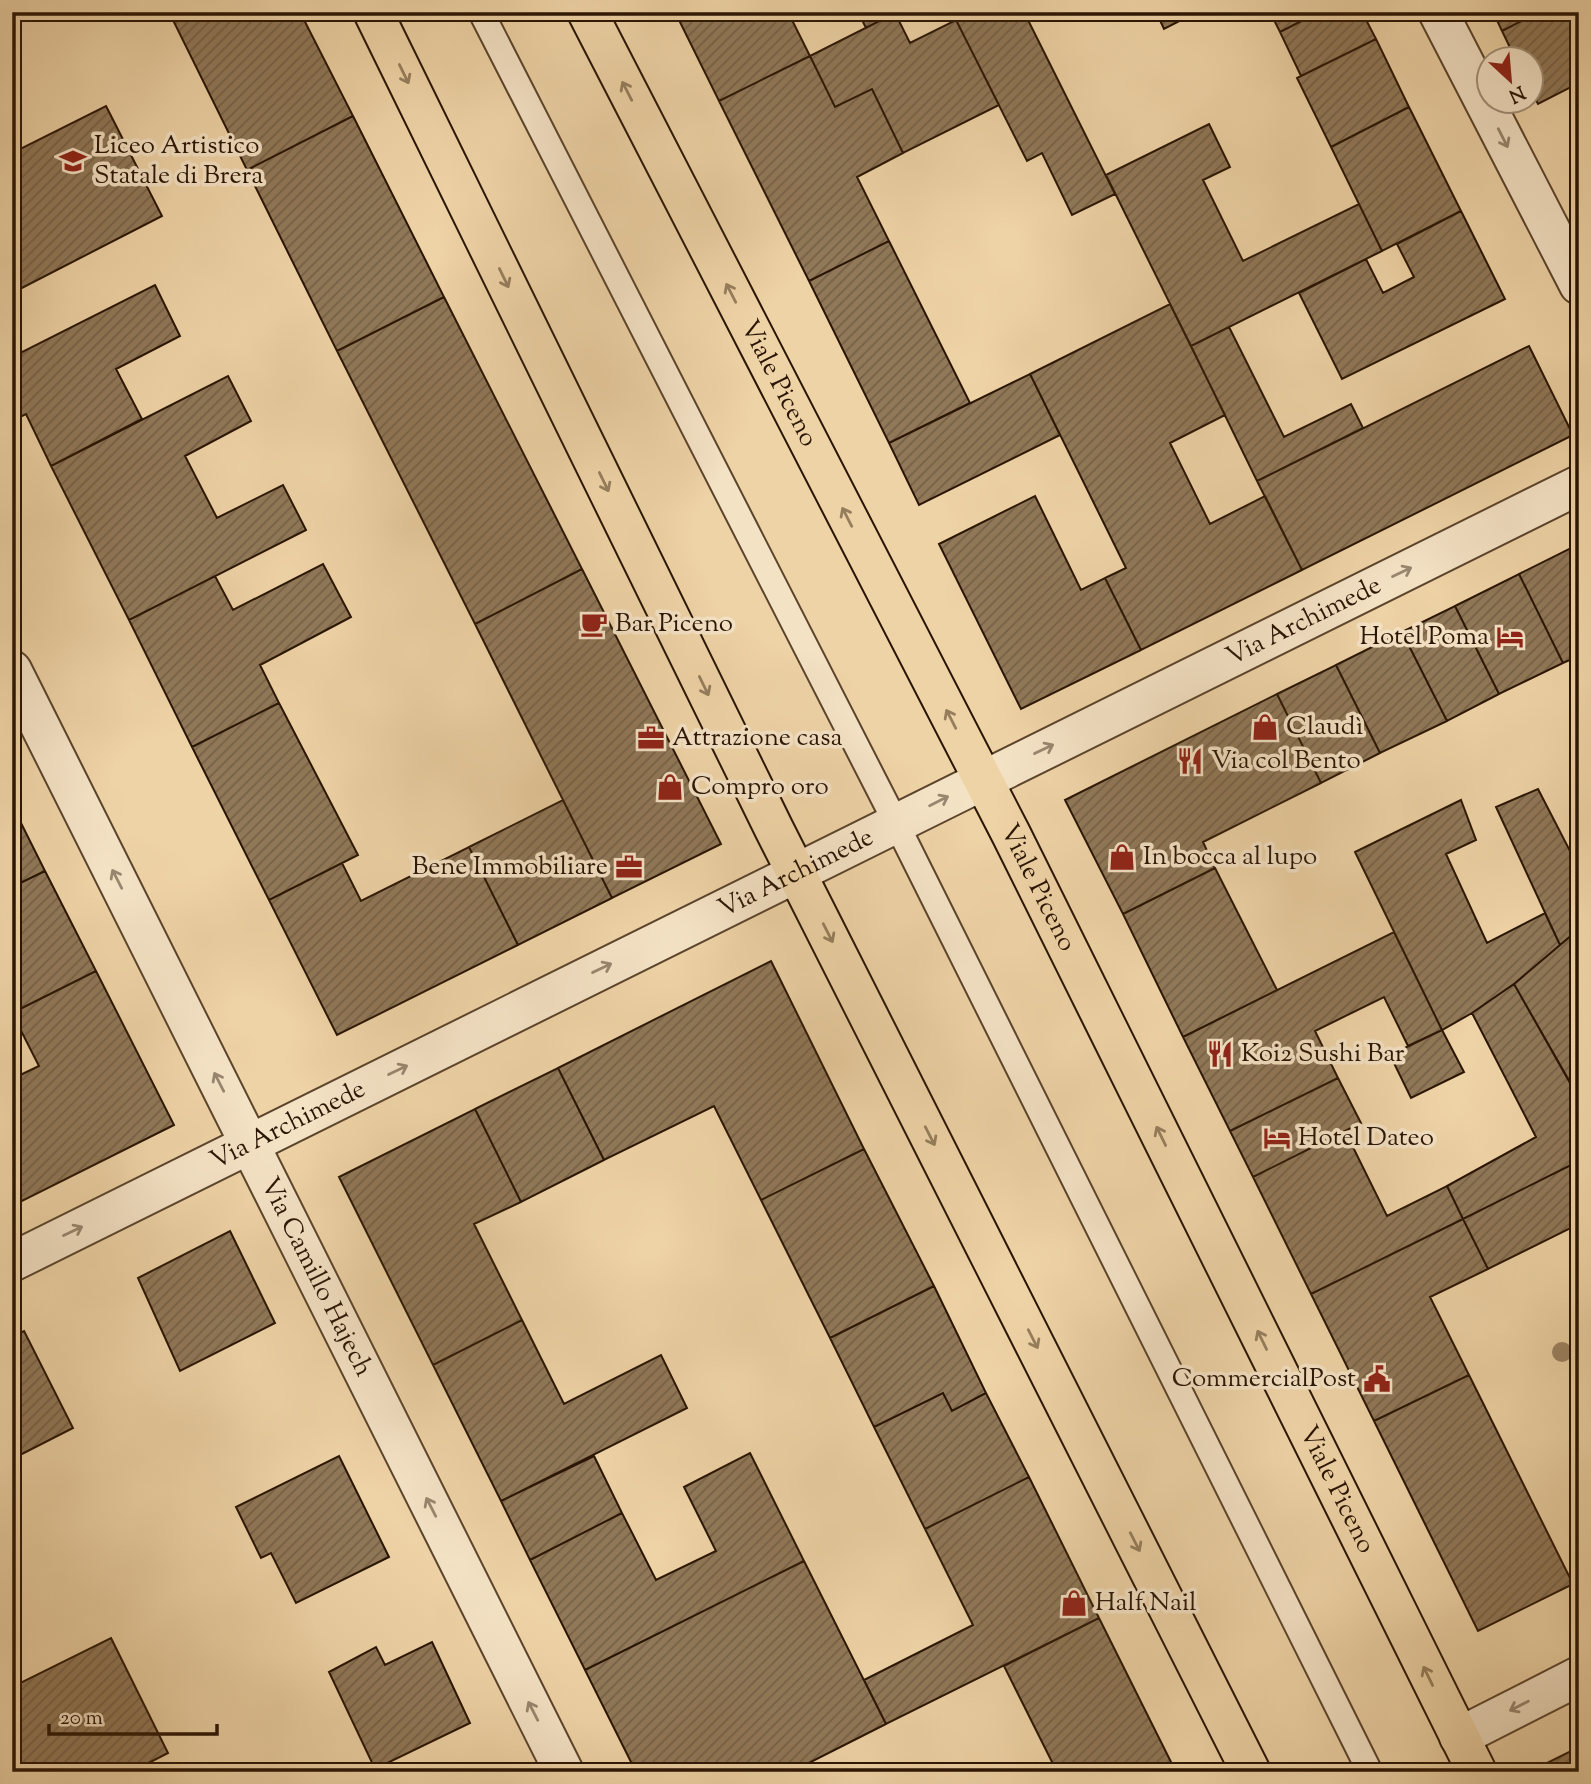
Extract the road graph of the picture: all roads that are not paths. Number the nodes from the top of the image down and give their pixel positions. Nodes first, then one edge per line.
1 (373, 12) edge
2 (481, 12) edge
3 (587, 12) edge
4 (1438, 12) edge
5 (1579, 285) edge
6 (1579, 485) edge
7 (12, 670) edge
8 (983, 779) junction
9 (895, 823) junction
10 (796, 872) junction
11 (249, 1143) junction
12 (12, 1262) edge
13 (1579, 1676) edge
14 (1459, 1737) junction
15 (564, 1772) edge
16 (1251, 1772) edge
17 (1370, 1772) edge
18 (1477, 1772) edge

1 -> 10 main road
2 - 9 lane
8 -> 3 main road, Viale Piceno
4 -> 5 street
8 -> 6 street, Via Archimede
11 -> 7 street, Via Camillo Hajech
9 -> 8 street, Via Archimede
14 -> 8 main road, Viale Piceno
9 - 10 street, Via Archimede
9 - 17 lane
11 -> 10 street, Via Archimede
10 -> 16 main road
12 -> 11 street, Via Archimede
15 -> 11 street, Via Camillo Hajech
13 -> 14 street
14 - 18 main road, Viale Piceno

